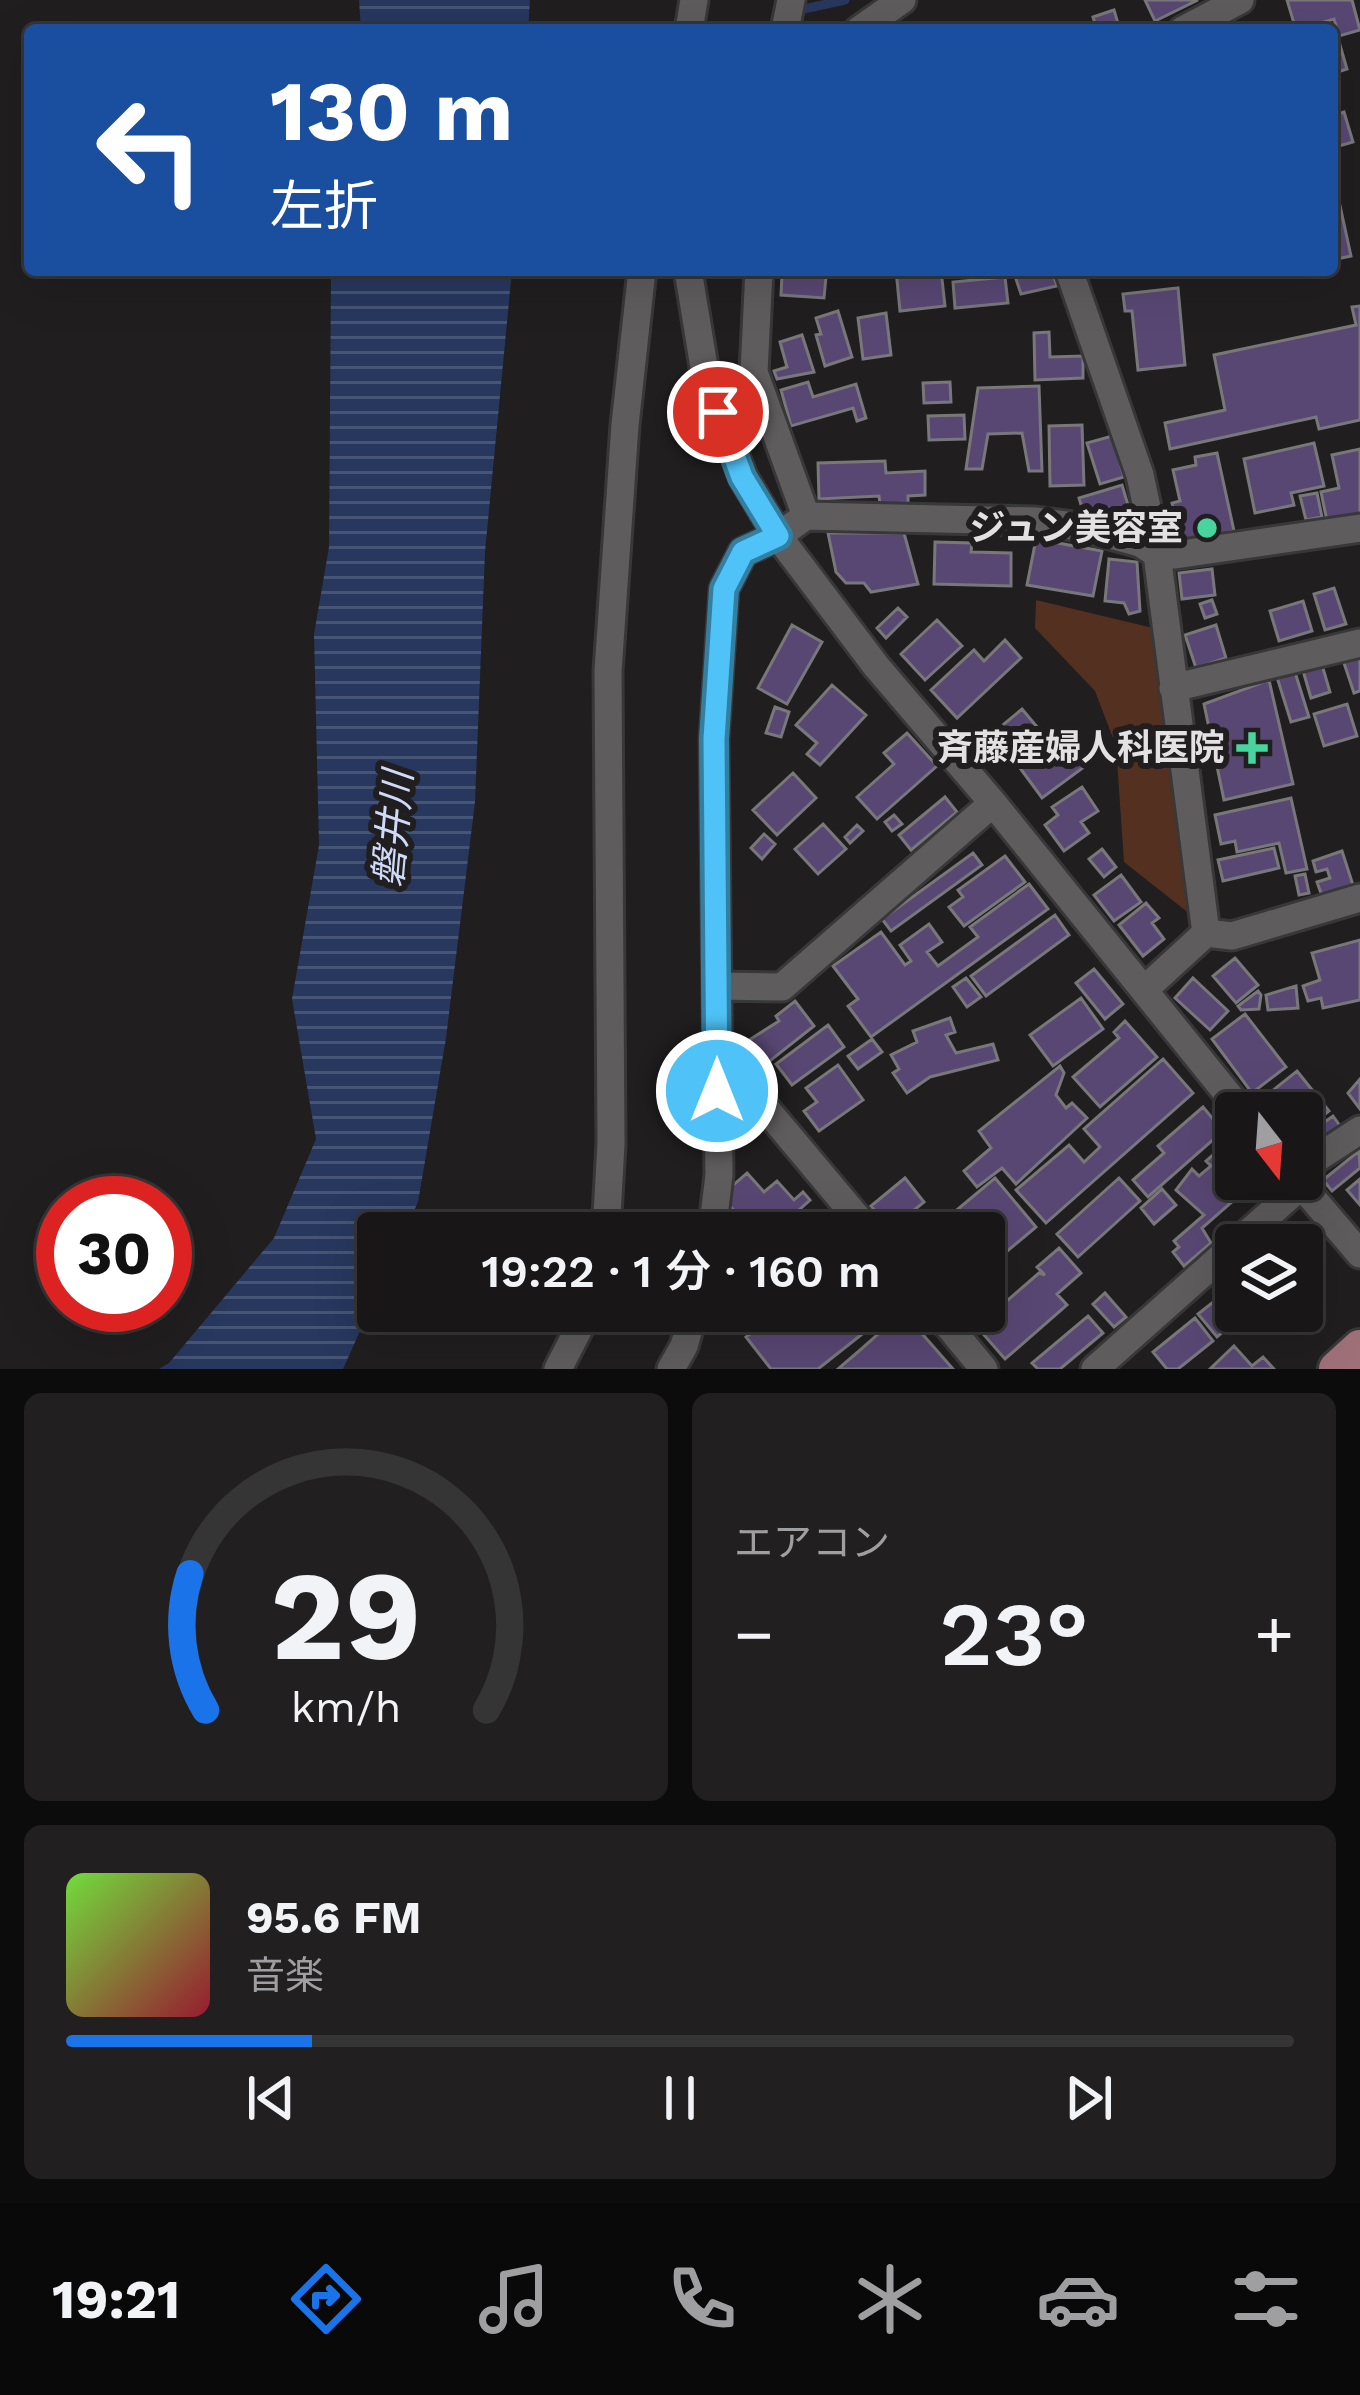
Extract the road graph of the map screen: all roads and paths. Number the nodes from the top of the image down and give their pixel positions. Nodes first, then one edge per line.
1 (1240, 0) edge
2 (1194, 24) edge
3 (641, 276) edge
4 (689, 276) edge
5 (759, 276) edge
6 (1071, 276) edge
7 (806, 516) junction
8 (1360, 528) edge
9 (778, 536) junction
10 (1157, 554) junction
11 (1360, 643) edge
12 (1172, 688) junction
13 (993, 803) junction
14 (1360, 898) edge
15 (1206, 933) junction
16 (718, 986) junction
17 (1144, 990) junction
18 (716, 1049) junction
19 (1227, 1092) edge
20 (1360, 1130) edge
21 (1323, 1160) edge
22 (1276, 1200) edge
23 (1317, 1200) edge
24 (609, 1212) edge
25 (714, 1212) edge
26 (852, 1212) edge
27 (1360, 1254) edge
28 (578, 1332) edge
29 (688, 1332) edge
30 (953, 1332) edge
31 (1360, 1348) edge
32 (559, 1369) edge
33 (671, 1369) edge
34 (984, 1369) edge
35 (1095, 1369) edge
36 (1337, 1369) edge

1 - 2 street
3 - 24 street
4 - 9 street
5 - 7 street
6 - 10 street
7 - 9 street
7 - 10 street
8 - 10 street
9 - 13 street
9 - 16 street
10 - 12 street
11 - 12 street
12 - 15 street
13 - 16 street
13 - 17 street
14 - 15 street
15 - 17 street
16 - 18 street
17 - 19 street
18 - 25 street
18 - 26 street
20 - 21 street
22 - 35 street
23 - 27 street
28 - 32 street
29 - 33 street
30 - 34 street
31 - 36 main road

